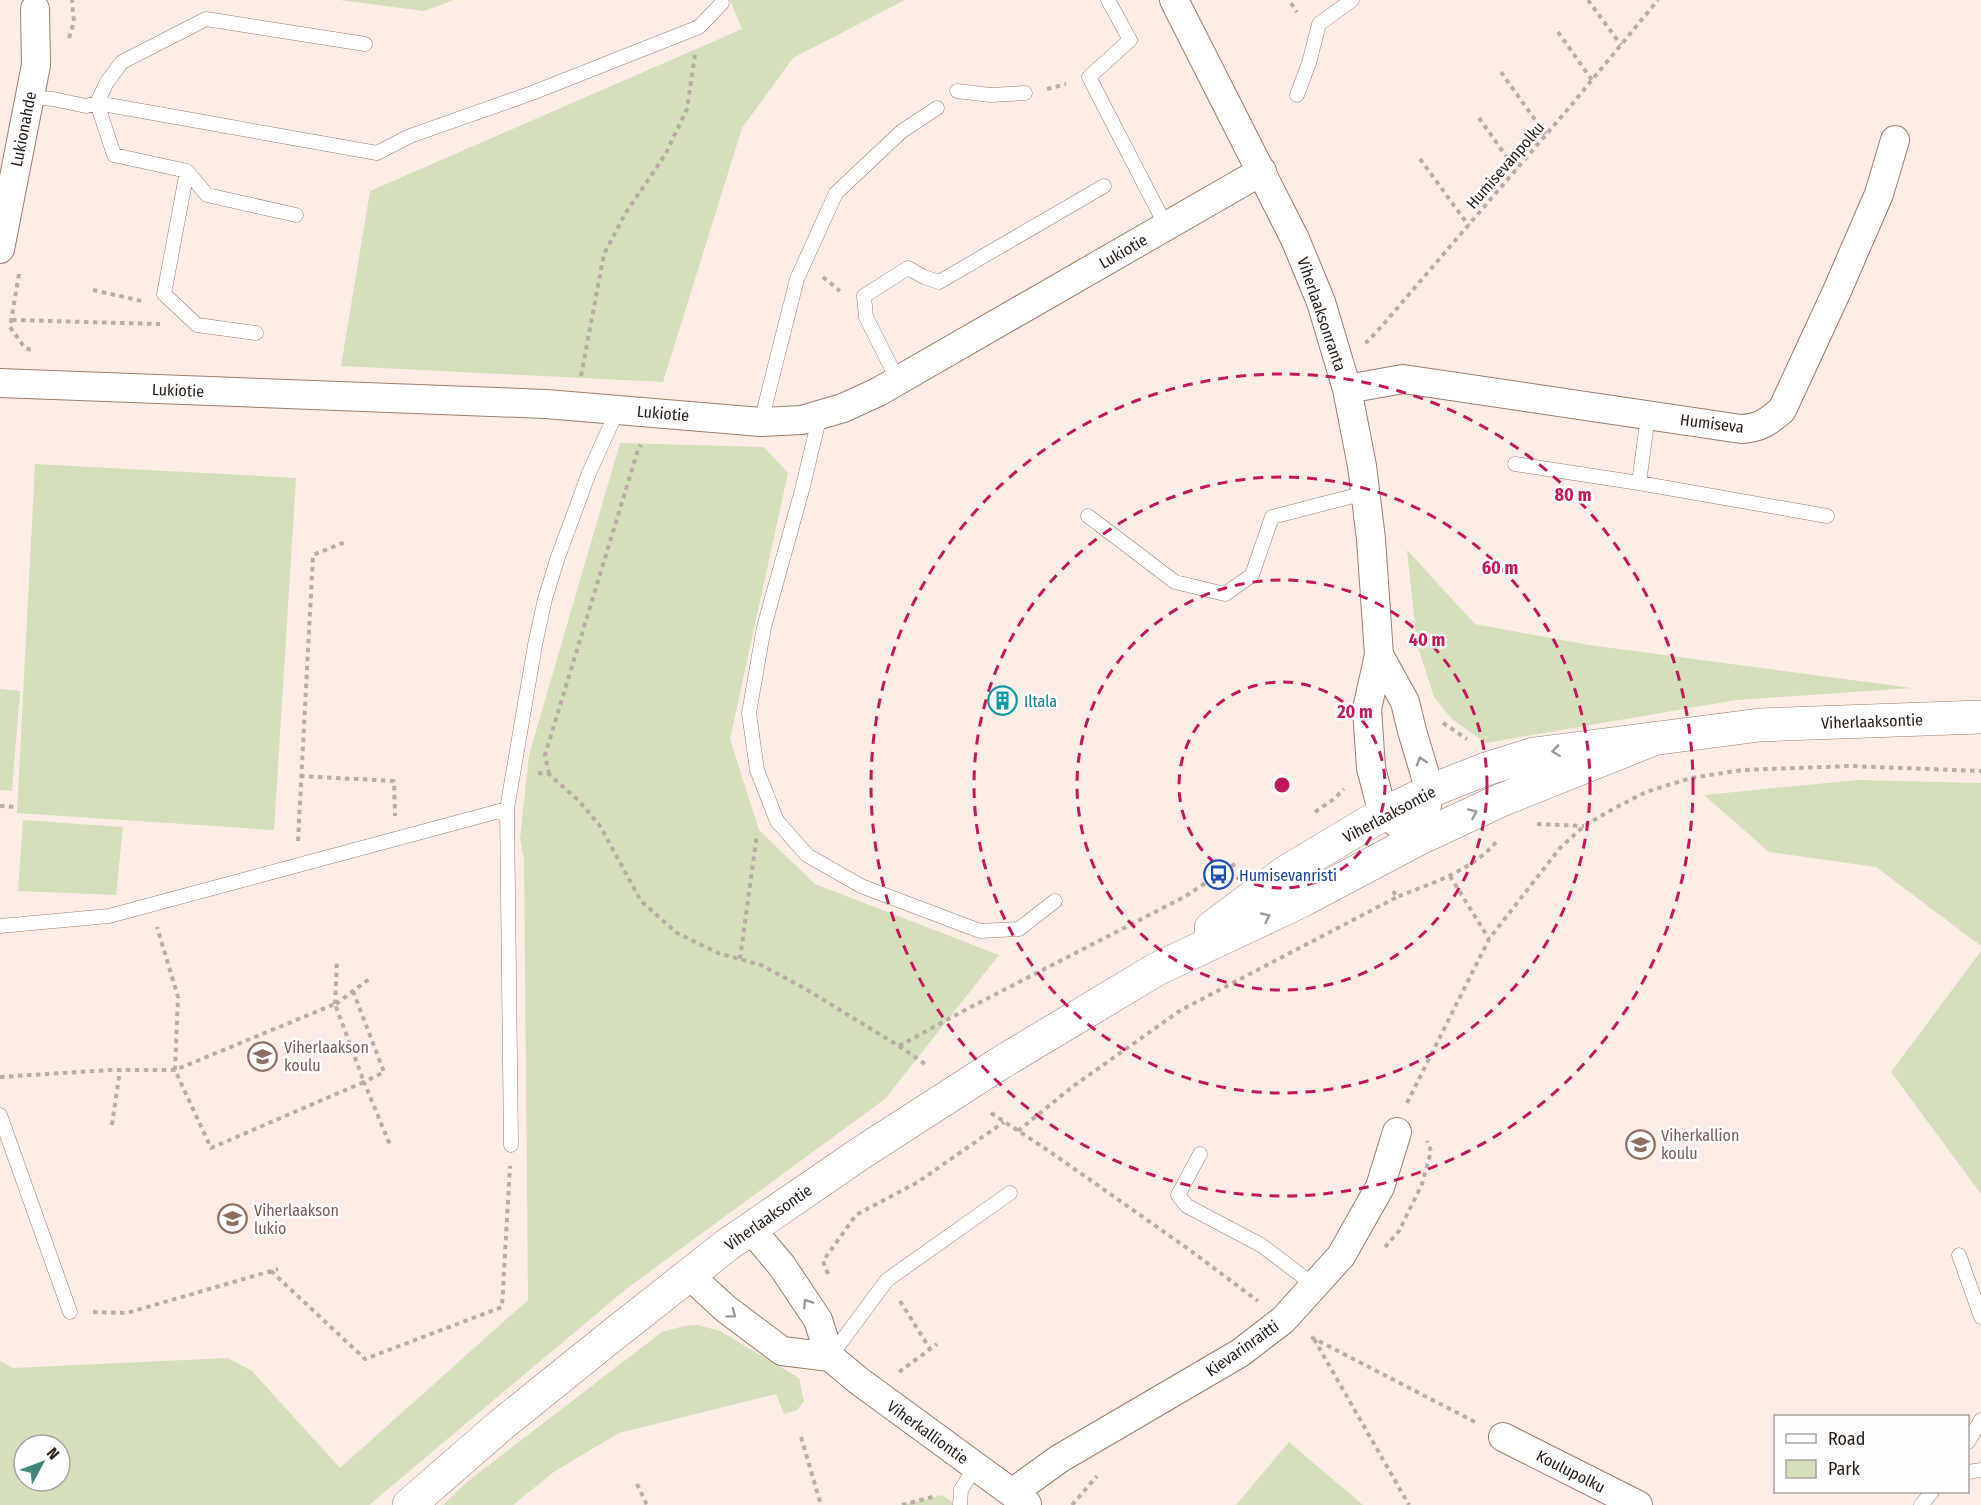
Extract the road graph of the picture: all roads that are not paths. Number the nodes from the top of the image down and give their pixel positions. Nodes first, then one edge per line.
1 (1108, 0) edge
2 (1174, 0) edge
3 (1352, 0) edge
4 (722, 3) dead end
5 (38, 4) edge
6 (365, 44) dead end
7 (957, 91) dead end
8 (1025, 93) dead end
9 (1297, 95) dead end
10 (29, 97) junction
11 (97, 104) junction
12 (937, 108) dead end
13 (1895, 140) dead end
14 (187, 171) junction
15 (1262, 171) junction
16 (1104, 186) dead end
17 (296, 215) dead end
18 (1166, 226) junction
19 (0, 249) edge
20 (256, 333) dead end
21 (898, 381) junction
22 (0, 383) edge
23 (1347, 388) junction
24 (618, 410) junction
25 (820, 415) junction
26 (1648, 415) junction
27 (761, 422) junction
28 (1515, 464) dead end
29 (1639, 483) junction
30 (1365, 493) junction
31 (1088, 516) dead end
32 (1827, 516) dead end
33 (1379, 655) junction
34 (1981, 717) edge
35 (1656, 738) junction
36 (1430, 791) junction
37 (507, 809) junction
38 (1383, 814) junction
39 (1420, 838) junction
40 (1055, 901) dead end
41 (0, 926) edge
42 (1156, 969) junction
43 (0, 1115) edge
44 (1397, 1132) road end
45 (511, 1145) road end
46 (1200, 1154) dead end
47 (1010, 1193) dead end
48 (751, 1229) junction
49 (1959, 1255) dead end
50 (689, 1275) junction
51 (1314, 1286) junction
52 (70, 1312) road end
53 (1981, 1317) edge
54 (830, 1356) junction
55 (1981, 1420) edge
56 (1503, 1437) road end
57 (1969, 1440) edge
58 (968, 1478) junction
59 (1930, 1493) edge
60 (1020, 1499) edge
61 (409, 1505) edge
62 (960, 1505) edge
63 (1638, 1505) edge
64 (1921, 1505) edge

1 - 18 lane
2 - 15 street, Viherlaaksonranta
3 - 9 lane
4 - 11 lane
5 - 10 street, Lukionahde
6 - 11 lane
7 - 8 lane
10 - 11 lane
10 - 19 street, Lukionahde
11 - 14 lane
12 - 27 lane
13 - 26 street, Humiseva
14 - 17 lane
14 - 20 lane
15 - 18 street, Lukiotie
15 - 23 street, Viherlaaksonranta
16 - 21 lane
18 - 21 street, Lukiotie
21 - 25 street, Lukiotie
22 - 24 street, Lukiotie
23 - 26 street, Humiseva
23 - 30 street, Viherlaaksonranta
24 - 27 street, Lukiotie
24 - 37 lane
25 - 27 street, Lukiotie
25 - 40 lane
26 - 29 lane
28 - 29 lane
29 - 32 lane
30 - 31 lane
30 - 33 street, Viherlaaksonranta
36 -> 33 street, Viherlaaksonranta
33 - 38 street, Viherlaaksonranta
34 - 35 street, Viherlaaksontie
35 -> 36 street, Viherlaaksontie
39 -> 35 street, Viherlaaksontie
36 - 38 street, Viherlaaksontie
36 - 39 street, Viherlaaksonranta
37 - 41 lane
37 - 45 lane
38 - 39 street
38 - 42 street, Viherlaaksontie
42 -> 39 street, Viherlaaksontie
42 - 48 street, Viherlaaksontie
43 - 52 lane
44 - 51 street, Kievarinraitti
46 - 51 lane
47 - 54 lane
48 - 50 street, Viherlaaksontie
54 -> 48 street
49 - 53 lane
50 -> 54 street
50 - 61 street, Viherlaaksontie
51 - 60 street, Kievarinraitti
54 - 58 street, Viherkalliontie
55 - 57 lane
56 - 63 street, Koulupolku
58 - 60 street, Viherkalliontie
58 - 62 lane
59 - 64 lane

